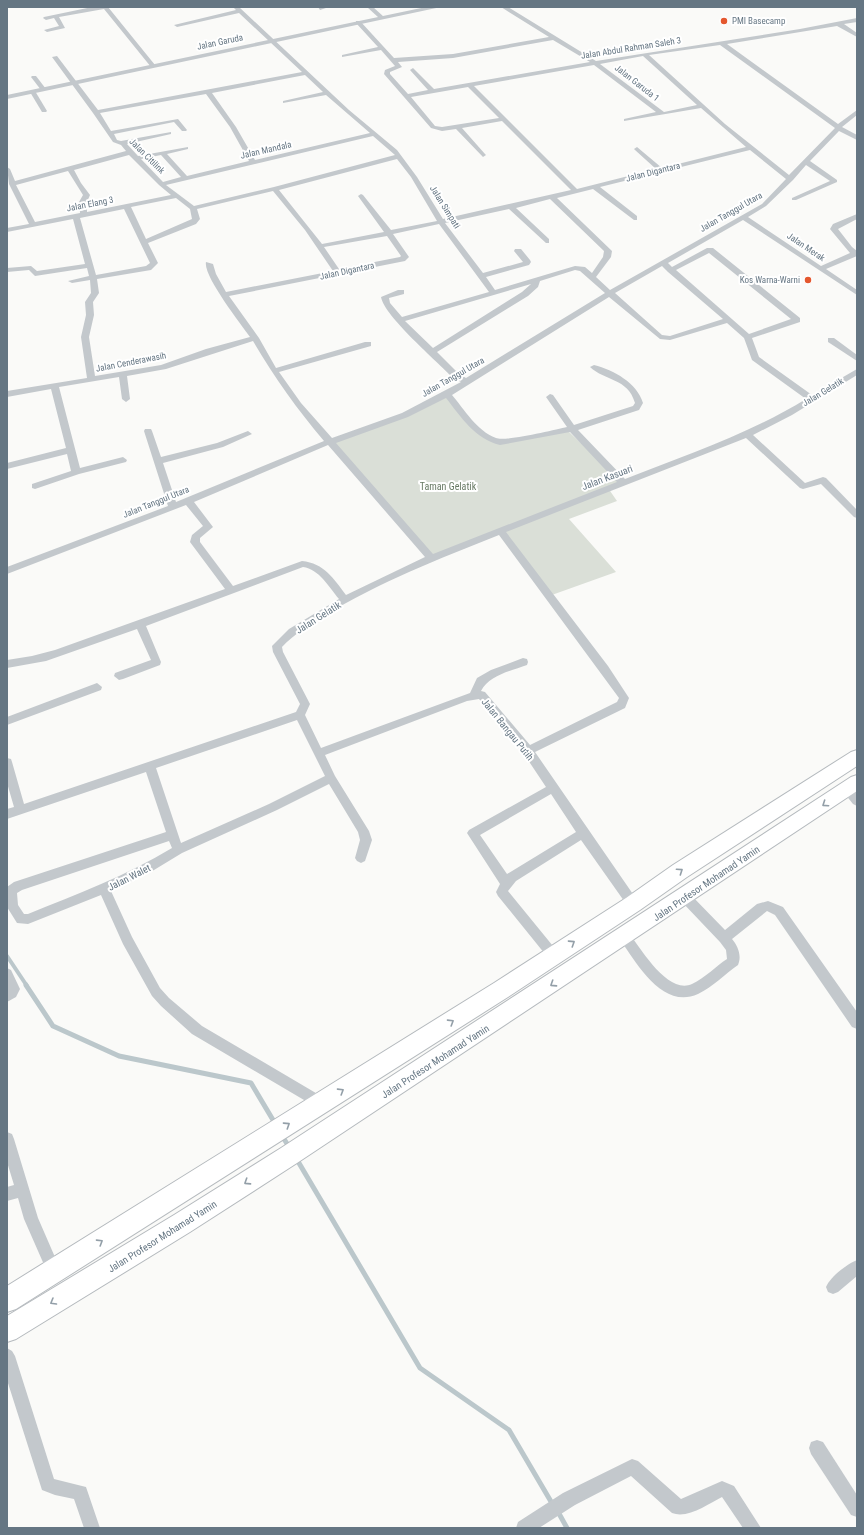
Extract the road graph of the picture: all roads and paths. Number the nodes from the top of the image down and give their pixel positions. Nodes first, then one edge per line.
1 (101, 7) edge
2 (370, 7) edge
3 (438, 7) edge
4 (504, 7) edge
5 (238, 9) edge
6 (56, 16) junction
7 (381, 17) junction
8 (46, 18) dead end
9 (857, 20) edge
10 (358, 22) junction
11 (839, 24) junction
12 (177, 25) dead end
13 (47, 30) dead end
14 (857, 35) edge
15 (553, 38) junction
16 (273, 40) junction
17 (722, 43) junction
18 (383, 48) junction
19 (644, 54) junction
20 (344, 56) dead end
21 (55, 57) dead end
22 (394, 60) junction
23 (596, 63) junction
24 (153, 66) junction
25 (413, 70) dead end
26 (308, 73) junction
27 (34, 77) dead end
28 (75, 83) junction
29 (470, 86) junction
30 (43, 90) junction
31 (33, 92) junction
32 (208, 92) junction
33 (433, 92) junction
34 (328, 93) junction
35 (408, 96) junction
36 (7, 97) edge
37 (285, 102) dead end
38 (703, 106) junction
39 (44, 111) dead end
40 (96, 112) junction
41 (857, 112) edge
42 (660, 113) junction
43 (505, 119) junction
44 (626, 120) dead end
45 (836, 126) junction
46 (458, 127) junction
47 (184, 130) dead end
48 (109, 132) junction
49 (169, 133) dead end
50 (375, 134) junction
51 (857, 138) edge
52 (121, 143) junction
53 (186, 148) dead end
54 (750, 148) junction
55 (637, 149) dead end
56 (131, 152) junction
57 (163, 153) junction
58 (483, 155) dead end
59 (399, 156) junction
60 (136, 158) junction
61 (253, 162) junction
62 (806, 162) junction
63 (7, 169) edge
64 (70, 169) junction
65 (660, 170) junction
66 (787, 177) junction
67 (185, 178) junction
68 (12, 184) junction
69 (161, 184) junction
70 (594, 186) junction
71 (275, 189) junction
72 (576, 191) junction
73 (177, 196) junction
74 (361, 196) dead end
75 (552, 197) junction
76 (794, 199) dead end
77 (128, 207) junction
78 (511, 207) junction
79 (193, 208) junction
80 (80, 216) junction
81 (857, 216) edge
82 (743, 217) junction
83 (634, 218) dead end
84 (440, 222) junction
85 (33, 225) junction
86 (7, 230) edge
87 (389, 233) junction
88 (546, 241) dead end
89 (144, 242) junction
90 (320, 246) junction
91 (518, 251) dead end
92 (856, 253) edge
93 (663, 263) junction
94 (209, 264) dead end
95 (90, 265) junction
96 (820, 269) junction
97 (7, 270) edge
98 (671, 270) junction
99 (338, 273) junction
100 (481, 276) junction
101 (93, 277) junction
102 (592, 278) junction
103 (536, 280) junction
104 (72, 281) dead end
105 (401, 292) dead end
106 (494, 293) junction
107 (610, 293) junction
108 (857, 293) edge
109 (224, 295) junction
110 (400, 320) junction
111 (728, 320) junction
112 (748, 337) junction
113 (255, 338) junction
114 (831, 340) dead end
115 (368, 344) dead end
116 (432, 352) junction
117 (857, 360) edge
118 (594, 367) dead end
119 (274, 371) junction
120 (857, 371) edge
121 (123, 375) junction
122 (90, 380) junction
123 (465, 381) junction
124 (55, 387) junction
125 (7, 394) edge
126 (447, 394) junction
127 (550, 397) dead end
128 (126, 399) dead end
129 (811, 399) junction
130 (789, 412) joint
131 (572, 429) junction
132 (148, 431) dead end
133 (248, 434) dead end
134 (747, 434) junction
135 (326, 439) junction
136 (70, 450) junction
137 (122, 460) dead end
138 (158, 461) junction
139 (7, 466) edge
140 (76, 472) junction
141 (624, 483) junction
142 (35, 486) dead end
143 (188, 501) junction
144 (853, 506) edge
145 (173, 507) junction
146 (857, 515) edge
147 (500, 530) junction
148 (431, 558) junction
149 (7, 571) edge
150 (231, 591) junction
151 (345, 600) junction
152 (140, 624) junction
153 (523, 662) dead end
154 (7, 664) edge
155 (119, 676) dead end
156 (97, 687) dead end
157 (474, 695) junction
158 (300, 715) junction
159 (7, 721) edge
160 (528, 751) junction
161 (319, 753) junction
162 (857, 757) edge
163 (7, 762) edge
164 (150, 766) junction
165 (331, 778) junction
166 (553, 788) junction
167 (854, 791) edge
168 (20, 810) junction
169 (7, 814) edge
170 (583, 833) junction
171 (173, 835) junction
172 (178, 850) junction
173 (361, 858) dead end
174 (506, 883) junction
175 (104, 889) junction
176 (686, 897) junction
177 (633, 904) junction
178 (625, 937) junction
179 (724, 938) junction
180 (553, 955) junction
181 (7, 974) edge
182 (7, 996) edge
183 (857, 1023) edge
184 (315, 1108) junction
185 (7, 1139) edge
186 (21, 1190) junction
187 (7, 1194) edge
188 (63, 1265) junction
189 (857, 1267) edge
190 (83, 1285) junction
191 (833, 1287) dead end
192 (7, 1300) edge
193 (7, 1330) edge
194 (7, 1356) edge
195 (817, 1448) dead end
196 (857, 1509) edge
197 (92, 1528) edge
198 (524, 1528) edge
199 (753, 1528) edge

1 - 6 street
1 - 24 street
2 - 7 street
3 - 7 street, Jalan Garuda
4 - 15 street, Jalan Garuda 1
5 - 12 street
5 - 16 street, Jalan Simpati
6 - 8 street
6 - 13 street
7 - 10 street, Jalan Garuda
9 - 11 street, Jalan Abdul Rahman Saleh 3
10 - 16 street, Jalan Garuda
10 - 18 street
11 - 14 street
11 - 17 street, Jalan Abdul Rahman Saleh 3
15 - 22 street
15 - 23 street, Jalan Garuda 1
16 - 24 street, Jalan Garuda
16 - 26 street, Jalan Simpati
17 - 19 street, Jalan Abdul Rahman Saleh 3
17 - 45 street
18 - 20 street
18 - 22 street
19 - 23 street, Jalan Abdul Rahman Saleh 3
19 - 38 street
21 - 28 street, Jalan Citilink
22 - 35 street
23 - 29 street, Jalan Abdul Rahman Saleh 3
23 - 42 street, Jalan Garuda 1
24 - 28 street, Jalan Garuda
25 - 33 street
26 - 32 street
26 - 34 street, Jalan Simpati
27 - 30 street
28 - 30 street, Jalan Garuda
28 - 40 street, Jalan Citilink
29 - 33 street, Jalan Abdul Rahman Saleh 3
29 - 43 street
30 - 31 street, Jalan Garuda
31 - 36 street, Jalan Garuda
31 - 39 street
32 - 40 street
32 - 61 street
33 - 35 street, Jalan Abdul Rahman Saleh 3
34 - 37 street
34 - 50 street, Jalan Simpati
35 - 46 street
38 - 42 street, Jalan Garuda 1
38 - 54 street
40 - 48 street, Jalan Citilink
41 - 45 street, Jalan Tanggul Utara
42 - 44 street
43 - 46 street
43 - 72 street
45 - 51 street
45 - 62 street, Jalan Tanggul Utara
46 - 58 street
47 - 48 street
48 - 52 street, Jalan Citilink
49 - 52 street
50 - 59 street, Jalan Simpati
50 - 61 street, Jalan Mandala
52 - 56 street, Jalan Citilink
53 - 57 street
54 - 65 street, Jalan Digantara
54 - 66 street
55 - 65 street
56 - 60 street, Jalan Citilink
56 - 64 street
57 - 60 street
57 - 67 street
59 - 71 street
59 - 84 street, Jalan Simpati
60 - 69 street, Jalan Citilink
61 - 67 street, Jalan Mandala
62 - 66 street, Jalan Tanggul Utara
62 - 76 street
63 - 68 street
64 - 68 street
64 - 80 street
65 - 70 street, Jalan Digantara
66 - 82 street, Jalan Tanggul Utara
67 - 69 street, Jalan Mandala
68 - 85 street
69 - 73 street, Jalan Citilink
70 - 72 street, Jalan Digantara
70 - 83 street
71 - 79 street
71 - 90 street
72 - 75 street, Jalan Digantara
73 - 77 street, Jalan Elang 3
73 - 79 street, Jalan Citilink
74 - 87 street
75 - 78 street, Jalan Digantara
75 - 102 street
77 - 80 street, Jalan Elang 3
77 - 89 street
78 - 84 street, Jalan Digantara
78 - 88 street
79 - 89 street
80 - 85 street, Jalan Elang 3
80 - 95 street
81 - 92 street
82 - 93 street, Jalan Tanggul Utara
82 - 96 street, Jalan Merak
84 - 87 street, Jalan Digantara
84 - 100 street, Jalan Simpati
85 - 86 street, Jalan Elang 3
87 - 90 street
87 - 99 street, Jalan Digantara
89 - 101 street
90 - 99 street
91 - 100 street
92 - 96 street
93 - 98 street
93 - 107 street, Jalan Tanggul Utara
94 - 109 street
95 - 97 street
95 - 101 street
96 - 108 street, Jalan Merak
98 - 111 street
98 - 112 street
99 - 109 street, Jalan Digantara
100 - 106 street, Jalan Simpati
101 - 104 street
101 - 122 street
102 - 103 street
102 - 107 street
103 - 106 street
103 - 116 street
105 - 110 street
106 - 110 street
107 - 111 street
107 - 123 street, Jalan Tanggul Utara
109 - 113 street
110 - 116 street
111 - 112 street
112 - 129 street
113 - 119 street
113 - 121 street, Jalan Cenderawasih
114 - 117 street
115 - 119 street
116 - 123 street
118 - 131 street
119 - 135 street
120 - 129 street, Jalan Gelatik
121 - 122 street, Jalan Cenderawasih
121 - 128 street
122 - 124 street, Jalan Cenderawasih
123 - 126 street, Jalan Tanggul Utara
124 - 125 street, Jalan Cenderawasih
124 - 136 street
126 - 131 street
126 - 135 street, Jalan Tanggul Utara
127 - 131 street
129 - 130 street, Jalan Gelatik
130 - 134 street, Jalan Kasuari
131 - 141 street
132 - 138 street
133 - 138 street
134 - 141 street, Jalan Kasuari
134 - 144 street
135 - 143 street, Jalan Tanggul Utara
135 - 148 street
136 - 139 street
136 - 140 street
137 - 140 street
138 - 145 street
140 - 142 street
141 - 147 street, Jalan Kasuari
143 - 145 street, Jalan Tanggul Utara
143 - 150 street
144 - 146 street
145 - 149 street, Jalan Tanggul Utara
147 - 148 street, Jalan Kasuari
147 - 160 street
148 - 151 street, Jalan Gelatik
150 - 151 street
150 - 152 street
151 - 158 street, Jalan Gelatik
152 - 154 street
152 - 155 street
153 - 157 street
156 - 159 street
157 - 160 street, Jalan Bangau Putih
157 - 161 street, Jalan Bangau Putih
158 - 161 street
158 - 164 street
160 - 166 street, Jalan Bangau Putih
161 - 165 street
177 -> 162 main road
163 - 168 street
164 - 168 street
164 - 171 street
165 - 172 street, Jalan Walet
165 - 173 street
166 - 170 street, Jalan Bangau Putih
166 - 174 street
167 -> 176 main road, Jalan Profesor Mohamad Yamin
168 - 169 street
170 - 174 street
170 - 177 street, Jalan Bangau Putih
171 - 172 street
171 - 175 street
172 - 175 street, Jalan Walet
174 - 180 street
175 - 184 street, Jalan Walet
176 - 178 main road, Jalan Profesor Mohamad Yamin
176 - 179 street
180 -> 177 main road
178 - 179 street
178 -> 190 main road, Jalan Profesor Mohamad Yamin
179 - 183 street
184 -> 180 main road
181 - 182 street
188 -> 184 main road
185 - 186 street
186 - 187 street
186 - 188 street
188 - 190 main road
188 - 192 main road
189 - 191 street
190 -> 193 main road, Jalan Profesor Mohamad Yamin
194 - 197 street
195 - 196 street
198 - 199 street

